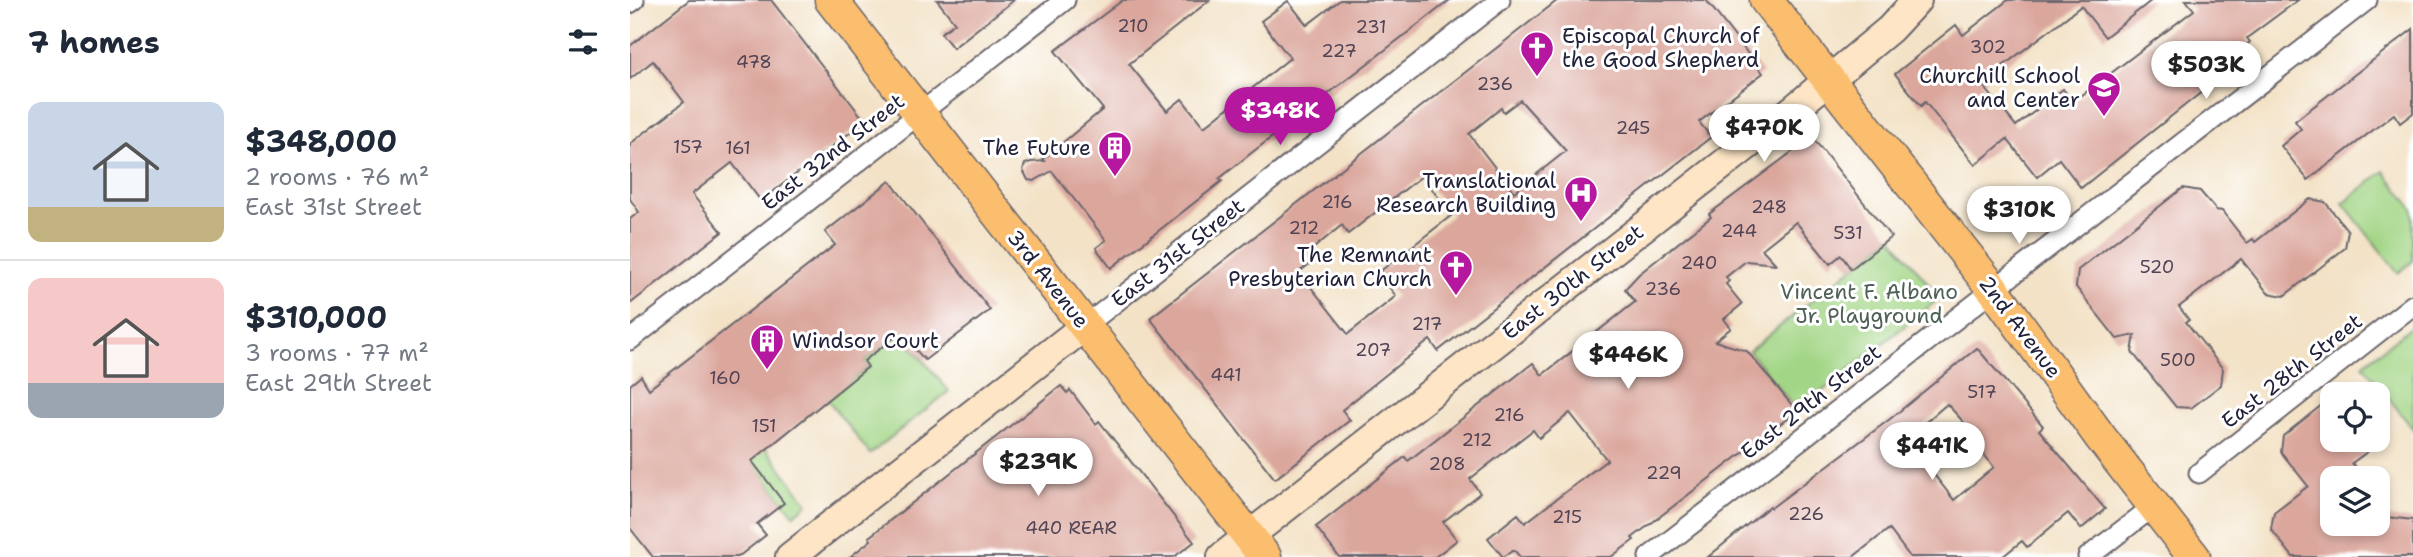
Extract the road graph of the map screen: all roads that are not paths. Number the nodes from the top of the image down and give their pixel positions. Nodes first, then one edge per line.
1 (831, 0) edge
2 (1065, 0) edge
3 (1500, 0) edge
4 (1766, 0) edge
5 (1917, 0) edge
6 (2367, 0) edge
7 (1829, 80) junction
8 (919, 114) junction
9 (1994, 290) junction
10 (2413, 304) edge
11 (1085, 326) junction
12 (630, 340) edge
13 (2199, 473) dead end
14 (2154, 506) junction
15 (1257, 546) edge
16 (790, 557) edge
17 (1222, 557) edge
18 (1649, 557) edge
19 (2088, 557) edge
20 (2194, 557) edge

1 - 8 main road, 3rd Avenue
2 - 8 street, East 32nd Street
3 - 11 street, East 31st Street
4 - 7 main road, 2nd Avenue
5 - 7 street, East 30th Street
6 - 9 street, East 29th Street
7 - 9 main road, 2nd Avenue
7 - 15 street, East 30th Street
8 - 11 main road, 3rd Avenue
8 - 12 street, East 32nd Street
9 - 14 main road, 2nd Avenue
9 - 18 street, East 29th Street
10 - 13 street, East 28th Street
11 - 15 main road, 3rd Avenue
11 - 16 street, East 31st Street
14 - 19 street
14 - 20 main road, 2nd Avenue
15 - 17 street, East 30th Street

